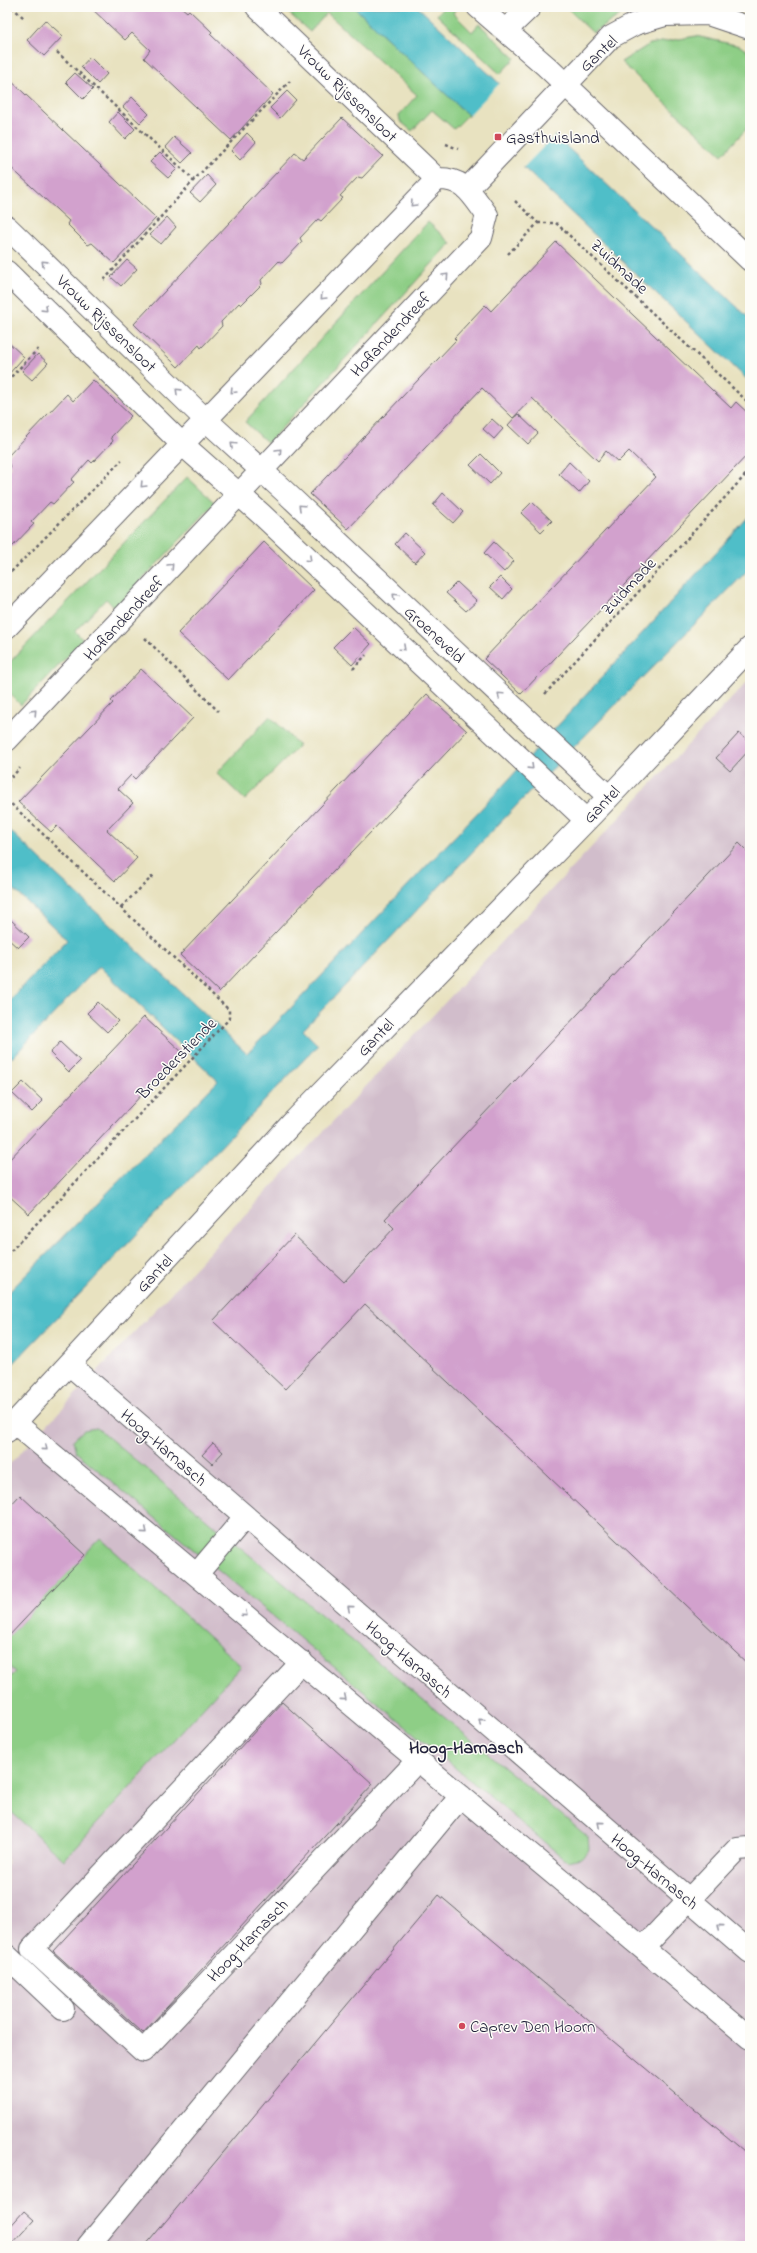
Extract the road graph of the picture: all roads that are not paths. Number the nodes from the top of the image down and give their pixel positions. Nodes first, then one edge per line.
1 (258, 7) edge
2 (478, 7) edge
3 (530, 7) edge
4 (750, 28) edge
5 (506, 30) junction
6 (565, 84) junction
7 (437, 180) junction
8 (467, 189) junction
9 (7, 227) edge
10 (750, 260) edge
11 (7, 272) edge
12 (205, 420) junction
13 (182, 444) junction
14 (260, 472) junction
15 (238, 495) junction
16 (7, 627) edge
17 (750, 648) edge
18 (9, 735) edge
19 (609, 797) junction
20 (586, 820) junction
21 (70, 1365) junction
22 (11, 1427) edge
23 (245, 1517) junction
24 (197, 1574) junction
25 (302, 1662) junction
26 (418, 1760) junction
27 (461, 1796) junction
28 (750, 1848) edge
29 (688, 1899) junction
30 (643, 1948) junction
31 (750, 1952) edge
32 (7, 1956) edge
33 (63, 2009) dead end
34 (750, 2038) edge
35 (88, 2246) edge

1 - 7 street, Vrouw Rijssensloot
2 - 5 street
3 - 5 street
4 - 6 street, Gantel
5 - 6 street
6 - 8 street
6 - 10 street
7 - 8 street, Hoflandendreef
7 -> 12 street
14 -> 8 street, Hoflandendreef
12 -> 9 street, Vrouw Rijssensloot
11 -> 13 street, Vrouw Rijssensloot
12 - 13 street
14 -> 12 street
13 - 15 street
13 -> 16 street
14 - 15 street, Hoflandendreef
19 -> 14 street, Groeneveld
18 -> 15 street, Hoflandendreef
15 -> 20 street, Groeneveld
17 - 19 street, Gantel
19 - 20 street, Gantel
20 - 21 street, Gantel
21 - 22 street, Gantel
21 - 23 street, Hoog-Harnasch
22 -> 24 street
23 - 24 street
29 -> 23 street, Hoog-Harnasch
24 -> 25 street
25 -> 26 street
25 - 26 street, Hoog-Harnasch
26 - 27 street
27 - 30 street
27 - 35 street
28 - 29 street
29 - 30 street
31 -> 29 street, Hoog-Harnasch
30 - 34 street
32 - 33 street

